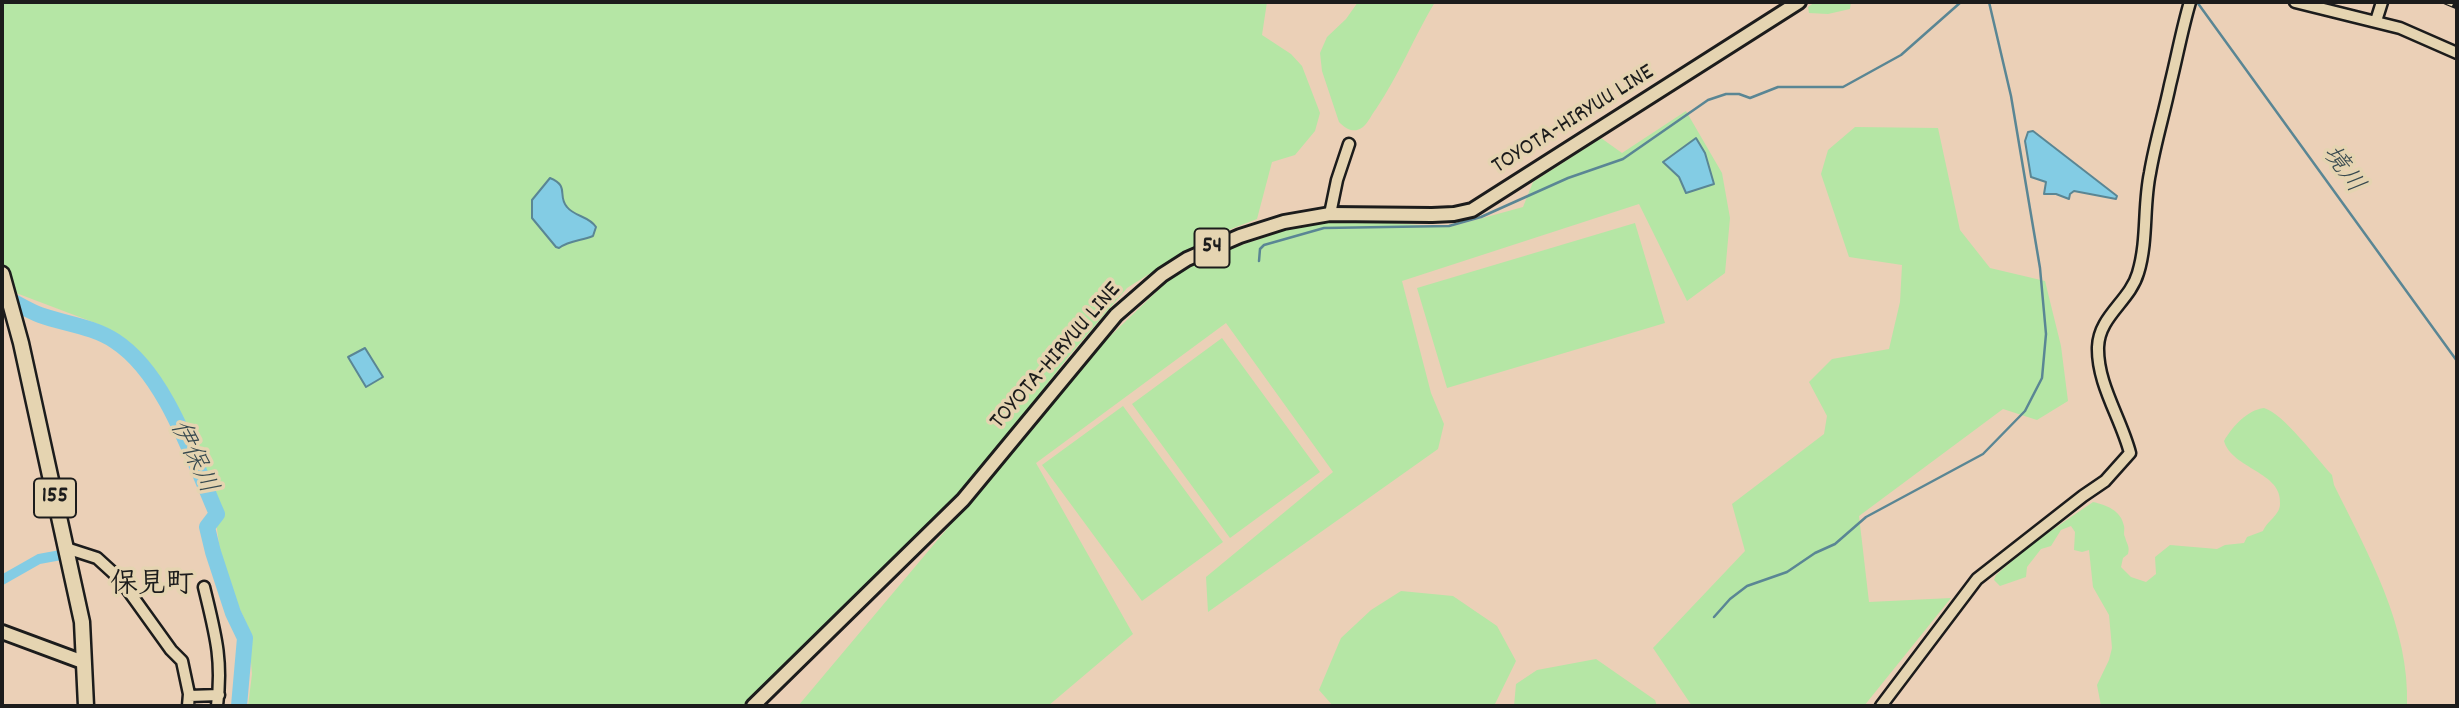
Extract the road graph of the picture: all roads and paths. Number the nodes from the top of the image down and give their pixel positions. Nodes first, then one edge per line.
1 (1799, 2) edge
2 (2190, 2) edge
3 (2295, 2) edge
4 (2382, 2) edge
5 (2376, 21) junction
6 (2457, 53) edge
7 (1349, 144) dead end
8 (1330, 214) junction
9 (3, 279) edge
10 (66, 548) junction
11 (204, 587) dead end
12 (2, 632) edge
13 (83, 662) junction
14 (219, 695) junction
15 (189, 701) edge
16 (86, 706) edge
17 (217, 706) edge
18 (752, 706) edge
19 (1881, 706) edge

1 - 8 main road, TOYOTA-HIRYUU LINE / 54
2 - 19 street
3 - 5 street
4 - 5 street
5 - 6 street
7 - 8 street
8 - 18 main road, TOYOTA-HIRYUU LINE / 54
9 - 10 highway, 155
10 - 13 highway, 155
10 - 15 street
11 - 14 street
12 - 13 main road
13 - 16 highway, 155
14 - 15 street
14 - 17 street

